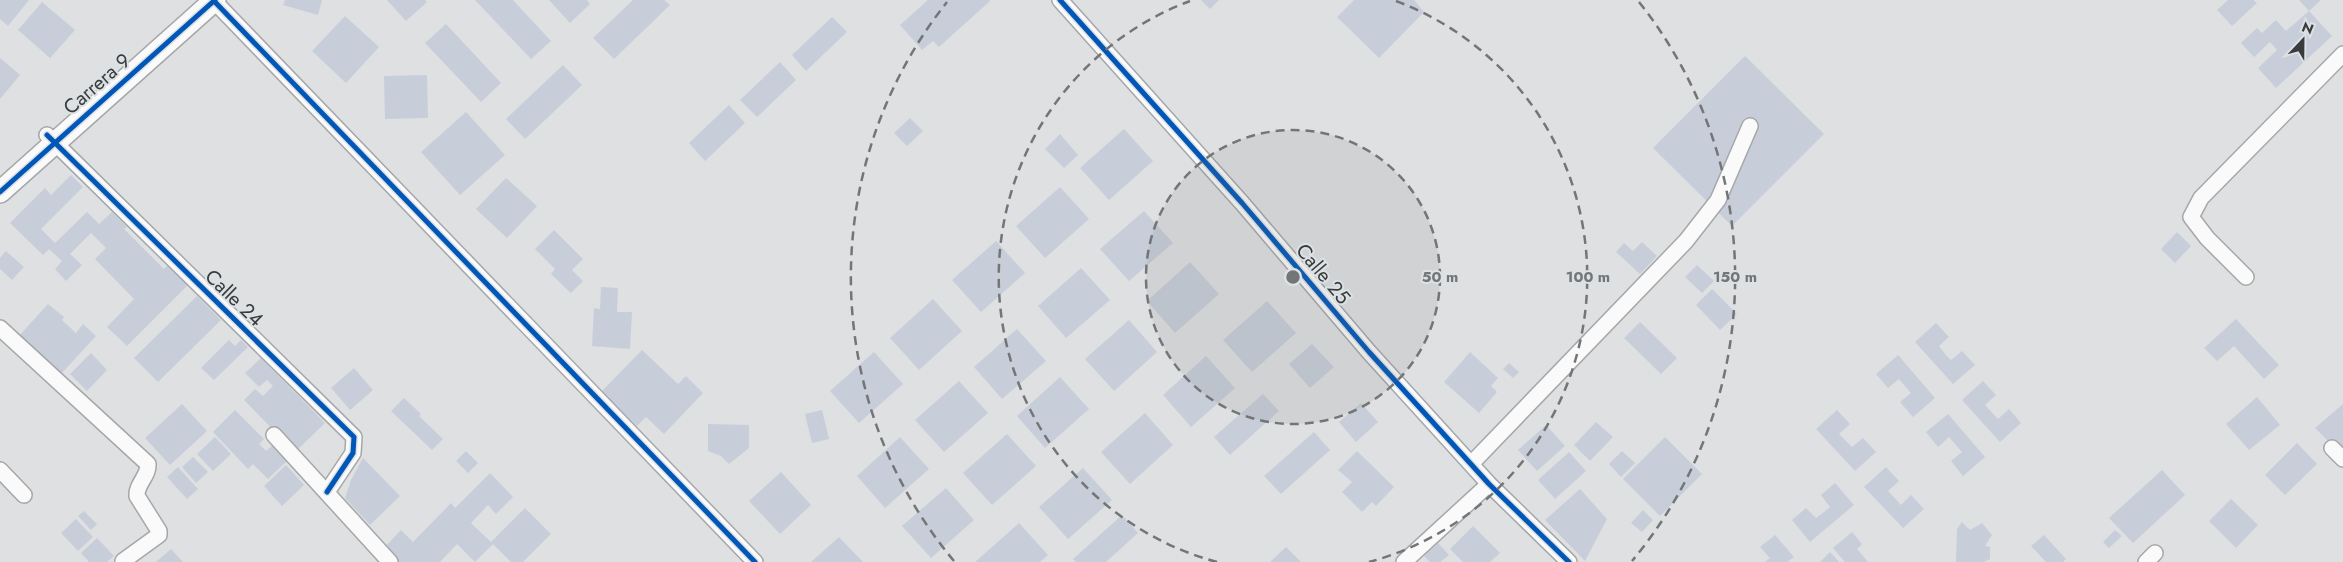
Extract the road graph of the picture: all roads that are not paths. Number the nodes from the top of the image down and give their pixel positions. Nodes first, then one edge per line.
1 (1060, 0) edge
2 (215, 1) edge
3 (2343, 54) edge
4 (1750, 126) dead end
5 (50, 139) junction
6 (0, 192) edge
7 (2246, 277) dead end
8 (0, 328) edge
9 (274, 435) dead end
10 (2332, 448) dead end
11 (2343, 459) edge
12 (1472, 462) junction
13 (0, 470) edge
14 (1489, 484) junction
15 (327, 492) junction
16 (24, 495) dead end
17 (123, 561) edge
18 (390, 562) edge
19 (755, 562) edge
20 (1404, 562) edge
21 (1569, 562) edge

1 - 12 street, Calle 25
2 - 5 main road, Carrera 9
2 - 19 street
3 - 7 street
4 - 12 street
5 - 6 main road, Carrera 9
5 - 15 street, Calle 24
8 - 17 street
9 - 15 street
10 - 11 street
12 - 14 street, Calle 25
13 - 16 street
14 - 20 street
14 - 21 street, Calle 25
15 - 18 street

